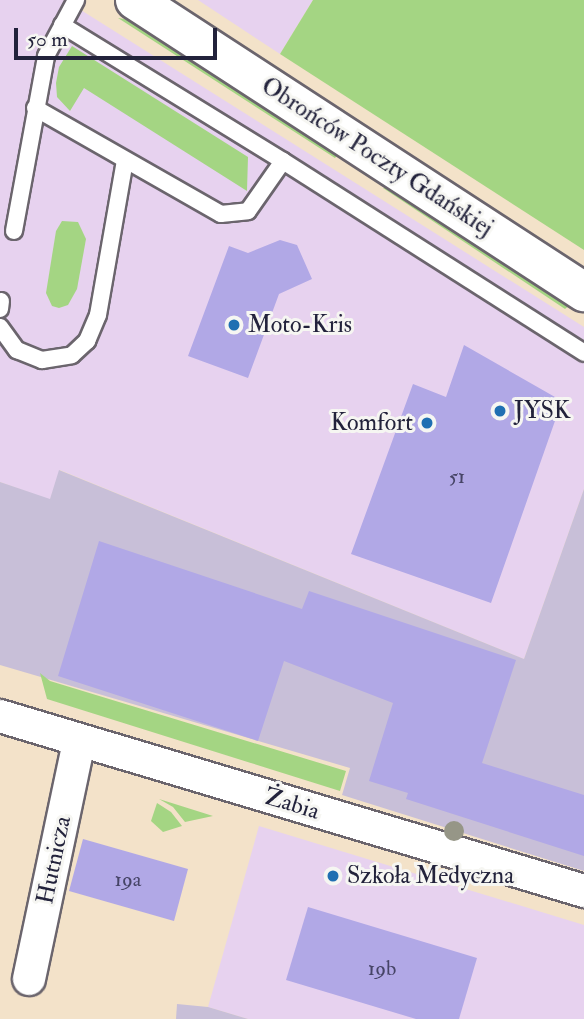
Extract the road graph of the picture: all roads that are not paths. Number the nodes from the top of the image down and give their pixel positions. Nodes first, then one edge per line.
1 (75, 0) edge
2 (135, 0) edge
3 (62, 25) junction
4 (35, 108) junction
5 (125, 160) junction
6 (283, 162) junction
7 (14, 231) dead end
8 (584, 292) edge
9 (0, 327) edge
10 (584, 353) edge
11 (0, 716) edge
12 (79, 741) junction
13 (584, 891) edge
14 (29, 979) dead end

1 - 3 lane
2 - 8 street, Obrońców Poczty Gdańskiej
3 - 4 lane
3 - 6 lane
4 - 5 lane
4 - 7 lane
5 - 6 lane
5 - 9 lane
6 - 10 lane
11 - 12 street, Żabia
12 - 13 street, Żabia
12 - 14 street, Hutnicza

